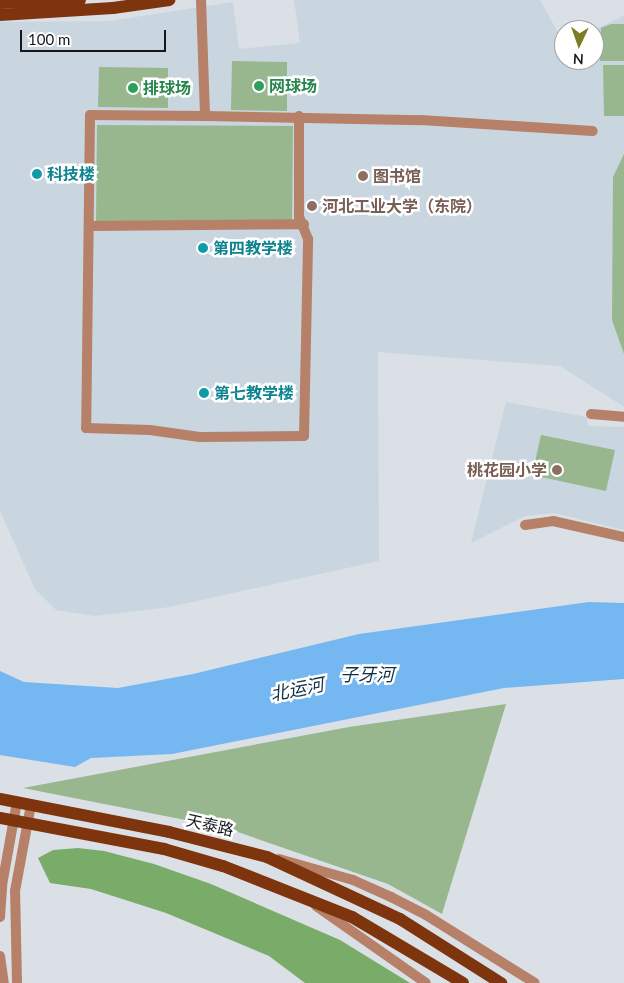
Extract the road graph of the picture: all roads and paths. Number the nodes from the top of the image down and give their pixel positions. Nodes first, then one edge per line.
1 (80, 0) edge
2 (170, 0) edge
3 (201, 0) edge
4 (0, 4) edge
5 (0, 15) edge
6 (205, 116) junction
7 (299, 116) junction
8 (593, 131) dead end
9 (304, 224) junction
10 (90, 226) junction
11 (591, 414) dead end
12 (624, 417) edge
13 (524, 525) dead end
14 (624, 537) edge
15 (0, 799) edge
16 (17, 802) junction
17 (31, 805) junction
18 (6, 819) edge
19 (26, 823) junction
20 (267, 857) junction
21 (311, 903) junction
22 (0, 917) edge
23 (387, 936) junction
24 (0, 956) edge
25 (4, 983) edge
26 (16, 983) edge
27 (426, 983) edge
28 (451, 983) edge
29 (463, 983) edge
30 (501, 983) edge
31 (534, 983) edge

1 - 4 main road
2 - 5 main road
3 - 6 street
6 - 7 street
6 - 10 street
7 - 8 street
7 - 9 street
9 - 10 street
9 - 10 street
11 - 12 street
13 - 14 street
15 - 16 main road, 天泰路
16 - 17 main road, 天泰路
16 - 18 street
17 - 19 street
17 - 20 main road, 天泰路
18 - 19 main road
18 - 22 street
19 - 21 main road
19 - 26 street
20 - 30 main road, 天泰路
20 - 31 street
21 - 23 main road
21 - 27 street
23 - 28 main road
23 - 29 main road
24 - 25 street

